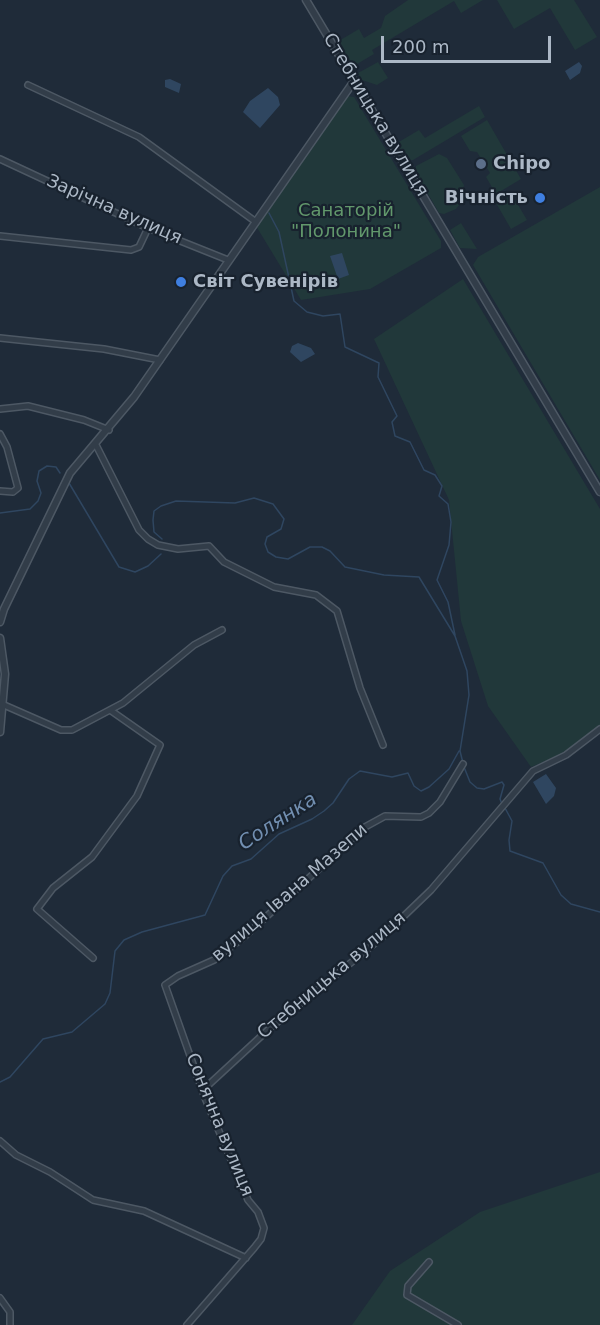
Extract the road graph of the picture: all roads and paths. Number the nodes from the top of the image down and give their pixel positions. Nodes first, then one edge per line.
1 (306, 0) edge
2 (352, 83) junction
3 (28, 86) dead end
4 (0, 159) edge
5 (256, 222) junction
6 (148, 228) junction
7 (0, 236) edge
8 (228, 260) junction
9 (0, 338) edge
10 (160, 360) junction
11 (0, 409) edge
12 (109, 430) junction
13 (0, 434) edge
14 (96, 445) junction
15 (0, 491) edge
16 (600, 492) edge
17 (0, 622) edge
18 (222, 630) dead end
19 (0, 638) edge
20 (2, 685) edge
21 (4, 705) junction
22 (110, 710) junction
23 (600, 729) edge
24 (0, 732) edge
25 (383, 745) dead end
26 (463, 764) dead end
27 (93, 958) dead end
28 (165, 985) joint
29 (204, 1089) junction
30 (0, 1141) edge
31 (246, 1258) junction
32 (429, 1262) dead end
33 (0, 1298) edge
34 (10, 1325) edge
35 (187, 1325) edge
36 (458, 1325) edge

1 - 2 street, Стебницька вулиця
2 - 5 street
2 - 16 street, Стебницька вулиця
3 - 5 street
4 - 6 street, Зарічна вулиця
5 - 8 street
6 - 7 street
6 - 8 street, Зарічна вулиця
8 - 10 street
9 - 10 street
10 - 12 street
11 - 12 street
12 - 14 street
13 - 15 street
14 - 17 street
14 - 25 street
18 - 22 street
19 - 20 street
20 - 21 street
21 - 22 street
21 - 24 street
22 - 27 street
23 - 29 street, Стебницька вулиця
26 - 28 street, вулиця Івана Мазепи
28 - 29 street, Сонячна вулиця
29 - 31 street, Сонячна вулиця
30 - 31 street
31 - 35 street, Сонячна вулиця
32 - 36 street
33 - 34 street

